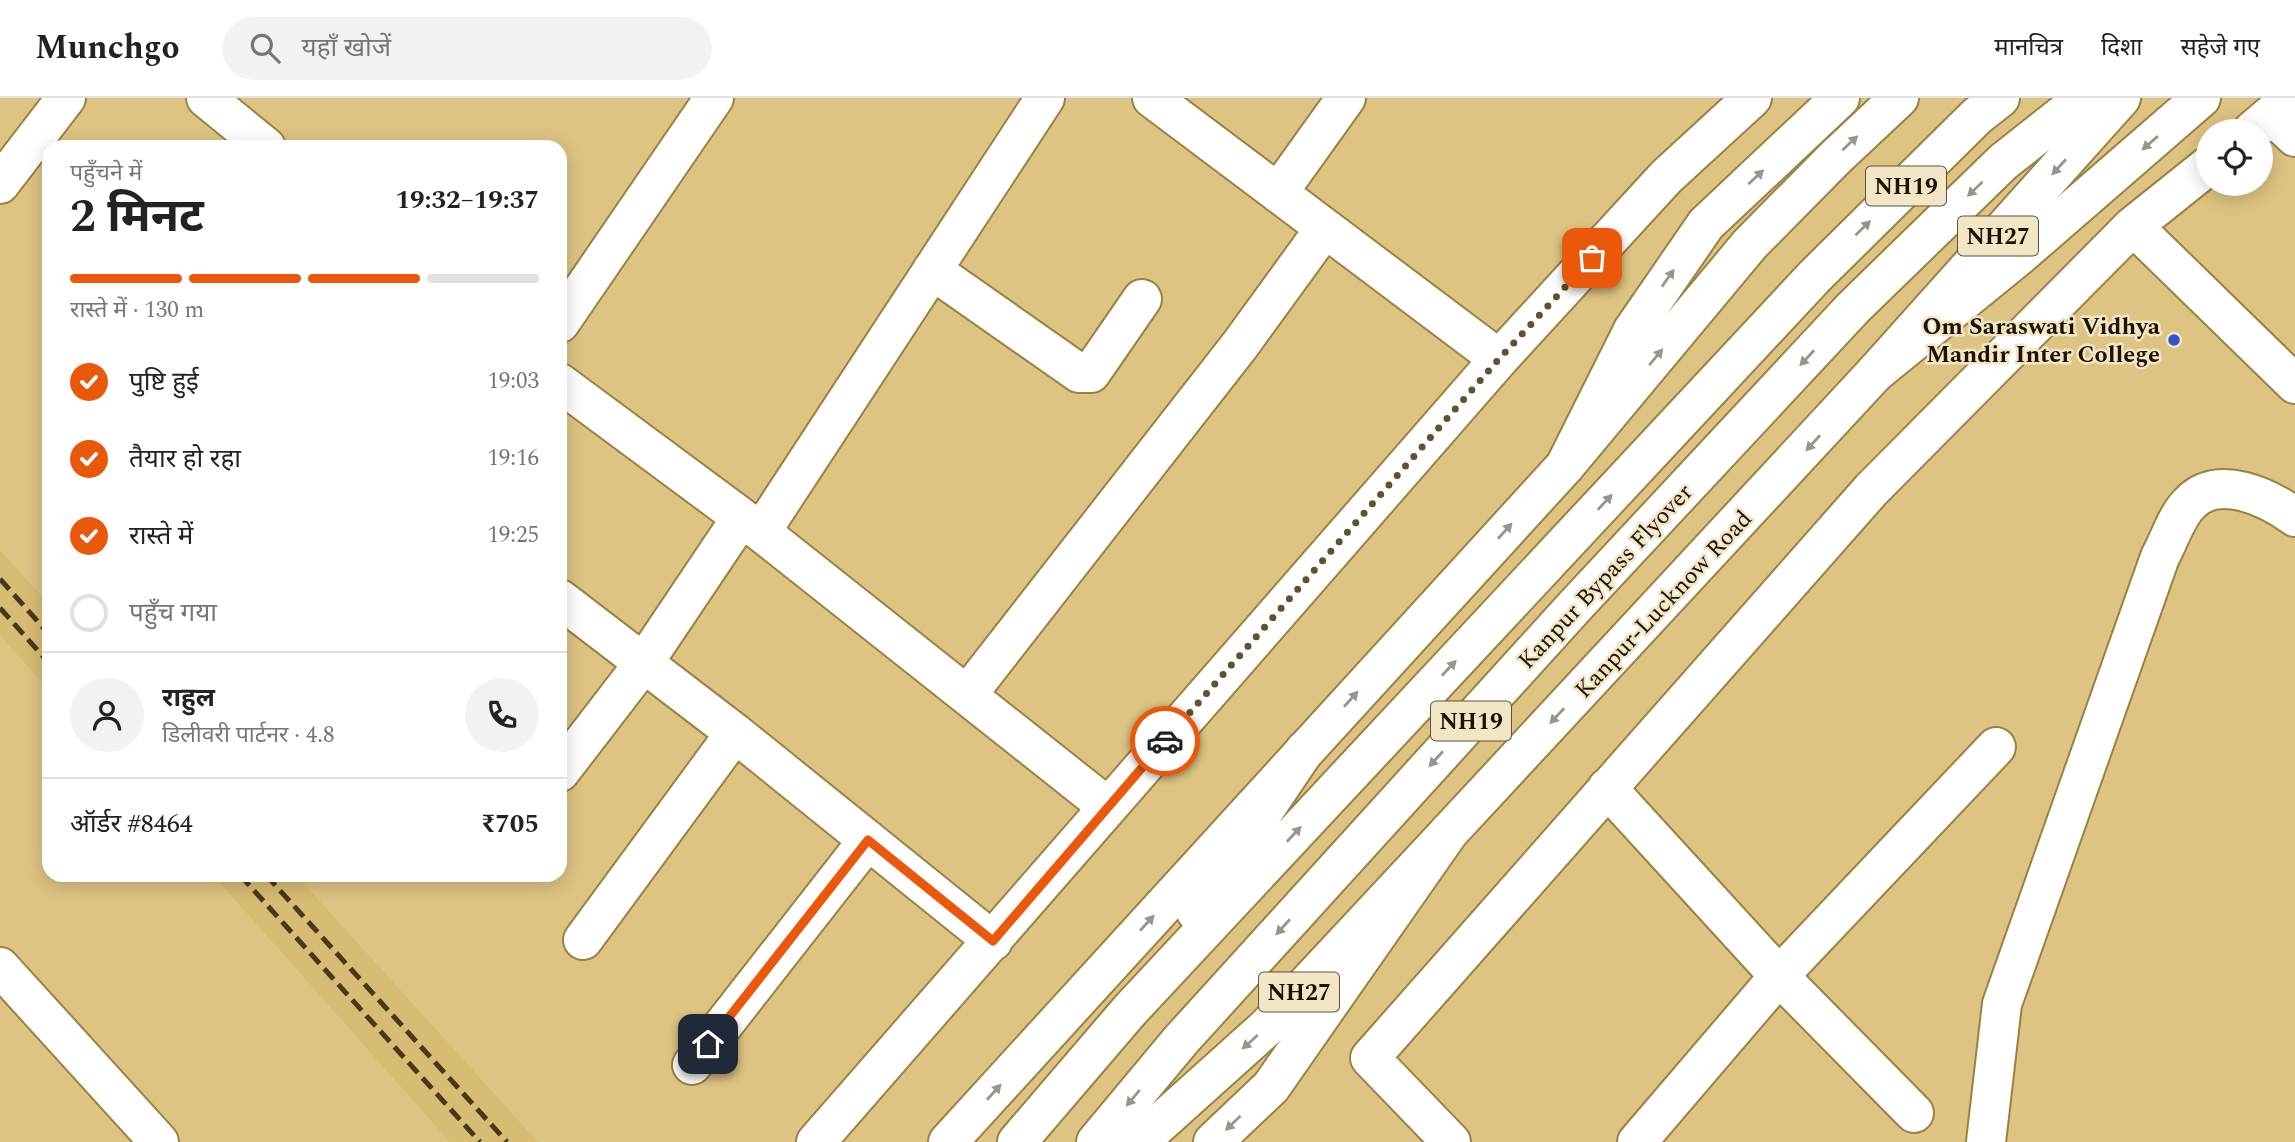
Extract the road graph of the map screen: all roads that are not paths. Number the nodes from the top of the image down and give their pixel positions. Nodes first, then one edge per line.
1 (66, 98) edge
2 (206, 98) edge
3 (714, 98) edge
4 (1045, 98) edge
5 (1152, 98) edge
6 (1346, 98) edge
7 (1752, 98) edge
8 (1840, 98) edge
9 (1899, 98) edge
10 (2000, 98) edge
11 (2084, 98) edge
12 (2120, 98) edge
13 (2201, 98) edge
14 (46, 140) edge
15 (257, 140) edge
16 (39, 156) edge
17 (2196, 176) edge
18 (0, 184) edge
19 (1278, 193) junction
20 (2133, 226) junction
21 (1325, 228) junction
22 (932, 270) junction
23 (1142, 299) dead end
24 (567, 313) edge
25 (1499, 359) junction
26 (1875, 373) junction
27 (2295, 384) edge
28 (567, 388) edge
29 (1565, 466) junction
30 (2295, 517) edge
31 (751, 525) junction
32 (567, 604) edge
33 (643, 664) junction
34 (967, 695) junction
35 (735, 733) junction
36 (1996, 747) dead end
37 (1305, 750) junction
38 (567, 763) edge
39 (1607, 788) junction
40 (1108, 807) junction
41 (1449, 832) junction
42 (868, 840) junction
43 (583, 940) dead end
44 (993, 941) junction
45 (0, 967) edge
46 (1779, 976) junction
47 (1130, 1010) junction
48 (692, 1065) dead end
49 (1914, 1113) dead end
50 (159, 1142) edge
51 (816, 1142) edge
52 (948, 1142) edge
53 (1017, 1142) edge
54 (1096, 1142) edge
55 (1139, 1142) edge
56 (1213, 1142) edge
57 (1451, 1142) edge
58 (1637, 1142) edge
59 (1986, 1142) edge

1 - 14 main road
2 - 15 main road
3 - 24 main road
4 - 22 main road
5 - 19 main road
6 - 19 main road
7 - 25 main road
29 -> 8 main road
29 -> 9 main road
47 -> 10 main road, Kanpur Bypass Flyover / NH19
11 -> 54 main road, Kanpur Bypass Flyover / NH19
12 -> 26 main road, NH27
13 -> 26 main road
16 - 18 main road
17 - 20 main road
19 - 21 main road
20 - 27 main road
20 - 39 main road
21 - 25 main road
21 - 34 main road
22 - 23 main road
22 - 31 main road
25 - 40 main road
26 -> 41 main road, Kanpur-Lucknow Road / NH27
28 - 31 main road
37 -> 29 main road
30 - 59 main road
31 - 33 main road
31 - 34 main road
32 - 33 main road
33 - 35 main road
33 - 38 main road
34 - 40 main road
35 - 42 main road
35 - 43 main road
36 - 46 main road
37 - 47 main road
52 -> 37 main road
39 - 46 main road
39 - 57 main road
40 - 44 main road
41 -> 55 main road, NH27
41 -> 56 main road
42 - 44 main road
42 - 48 main road
44 - 51 main road
45 - 50 main road
46 - 49 main road
46 - 58 main road
47 - 53 main road, NH19

